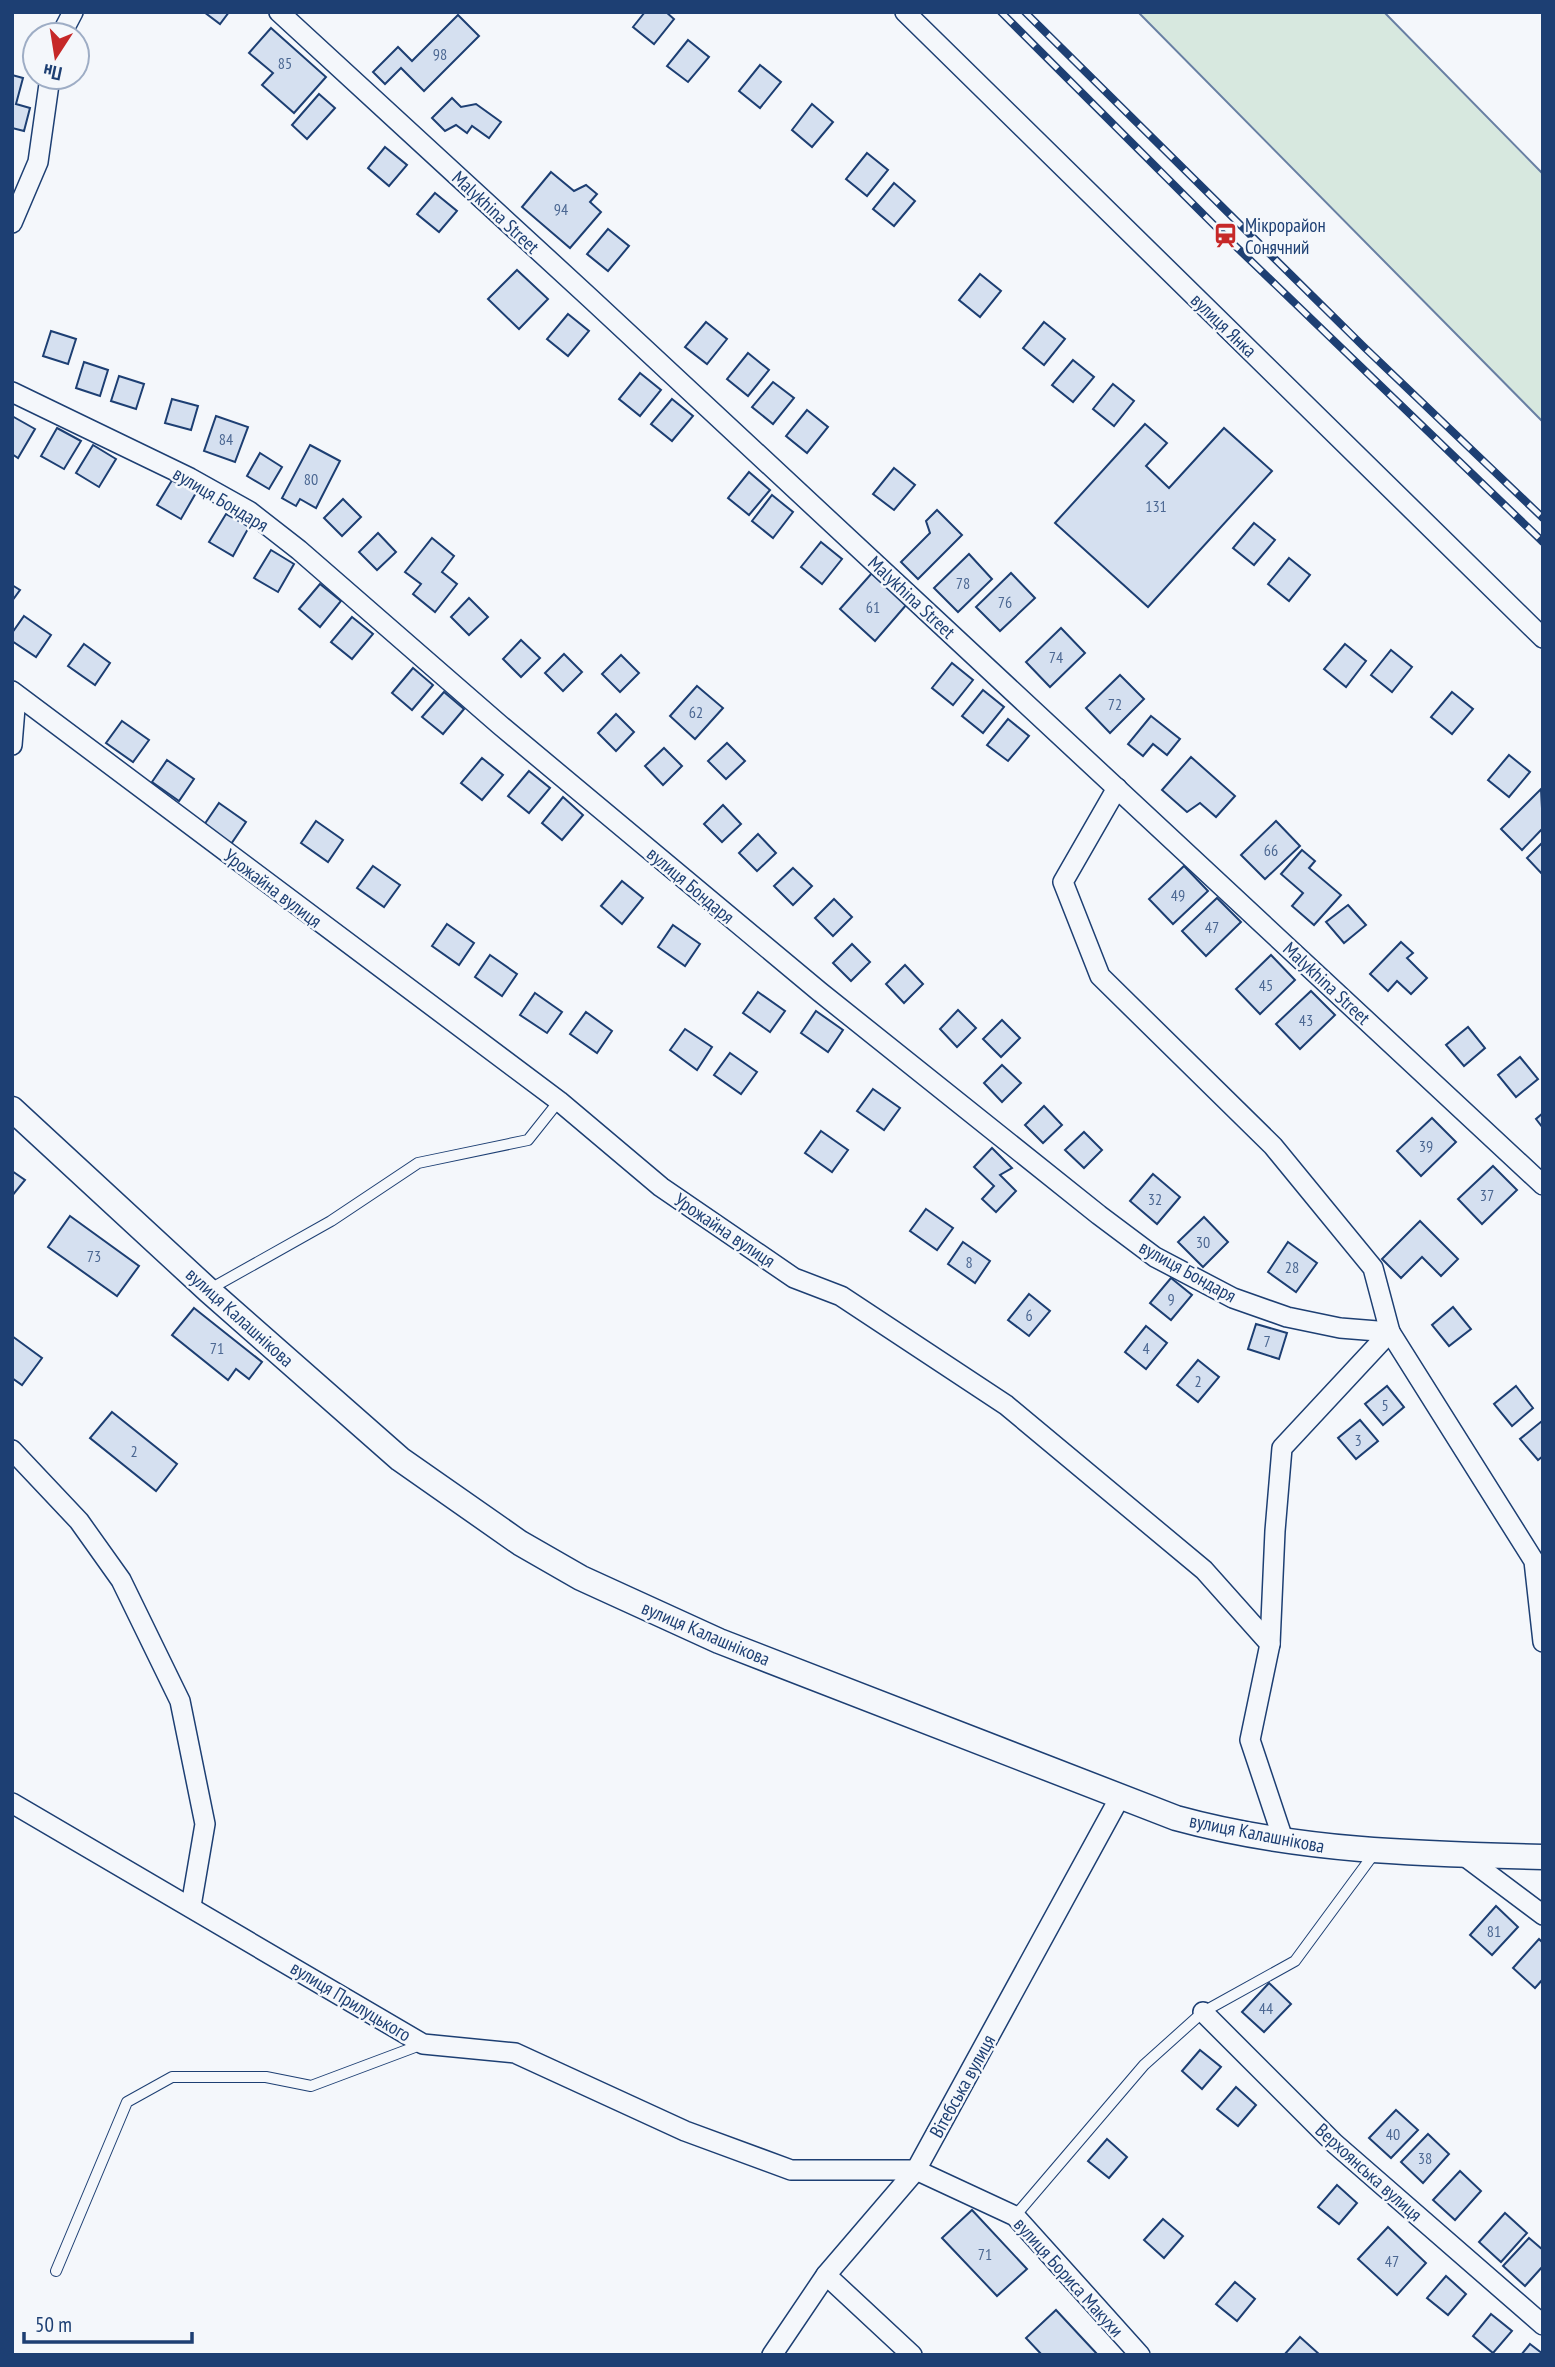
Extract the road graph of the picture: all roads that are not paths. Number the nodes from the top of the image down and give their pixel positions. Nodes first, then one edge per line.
1 (279, 12) edge
2 (905, 12) edge
3 (48, 91) edge
4 (12, 223) edge
5 (12, 392) edge
6 (1543, 638) edge
7 (14, 694) edge
8 (12, 745) edge
9 (1117, 788) junction
10 (559, 1101) junction
11 (12, 1109) edge
12 (1543, 1185) edge
13 (208, 1290) junction
14 (1390, 1332) junction
15 (12, 1450) edge
16 (1543, 1642) edge
17 (1270, 1644) junction
18 (1120, 1797) junction
19 (12, 1803) edge
20 (1284, 1842) junction
21 (1377, 1851) junction
22 (1463, 1855) junction
23 (1543, 1857) edge
24 (191, 1906) junction
25 (1543, 1915) edge
26 (1203, 2012) junction
27 (423, 2044) junction
28 (916, 2170) junction
29 (1015, 2216) junction
30 (56, 2271) dead end
31 (826, 2275) junction
32 (1543, 2325) edge
33 (772, 2355) edge
34 (912, 2355) edge
35 (1140, 2355) edge

1 - 9 street, Malykhina Street
2 - 6 street, вулиця Янка
3 - 4 street
5 - 14 street, вулиця Бондаря
7 - 8 street
7 - 10 street, Урожайна вулиця
9 - 12 street, Malykhina Street
9 - 14 street
10 - 13 lane
10 - 17 street, Урожайна вулиця
11 - 13 street, вулиця Калашнікова
13 - 18 street, вулиця Калашнікова
14 - 16 street
14 - 17 street
15 - 24 street
17 - 20 street
18 - 20 street, вулиця Калашнікова
18 - 28 street, Вітебська вулиця
19 - 24 street, вулиця Прилуцького
20 - 21 street, вулиця Калашнікова
21 - 22 street, вулиця Калашнікова
21 - 26 lane
22 - 23 street, вулиця Калашнікова
22 - 25 street
24 - 27 street, вулиця Прилуцького
26 - 29 lane
26 - 32 street, Верхоянська вулиця
27 - 28 street, вулиця Прилуцького
27 - 30 lane
28 - 29 street, вулиця Бориса Макухи
28 - 31 street, Вітебська вулиця
29 - 35 street, вулиця Бориса Макухи
31 - 33 street, Вітебська вулиця
31 - 34 street

